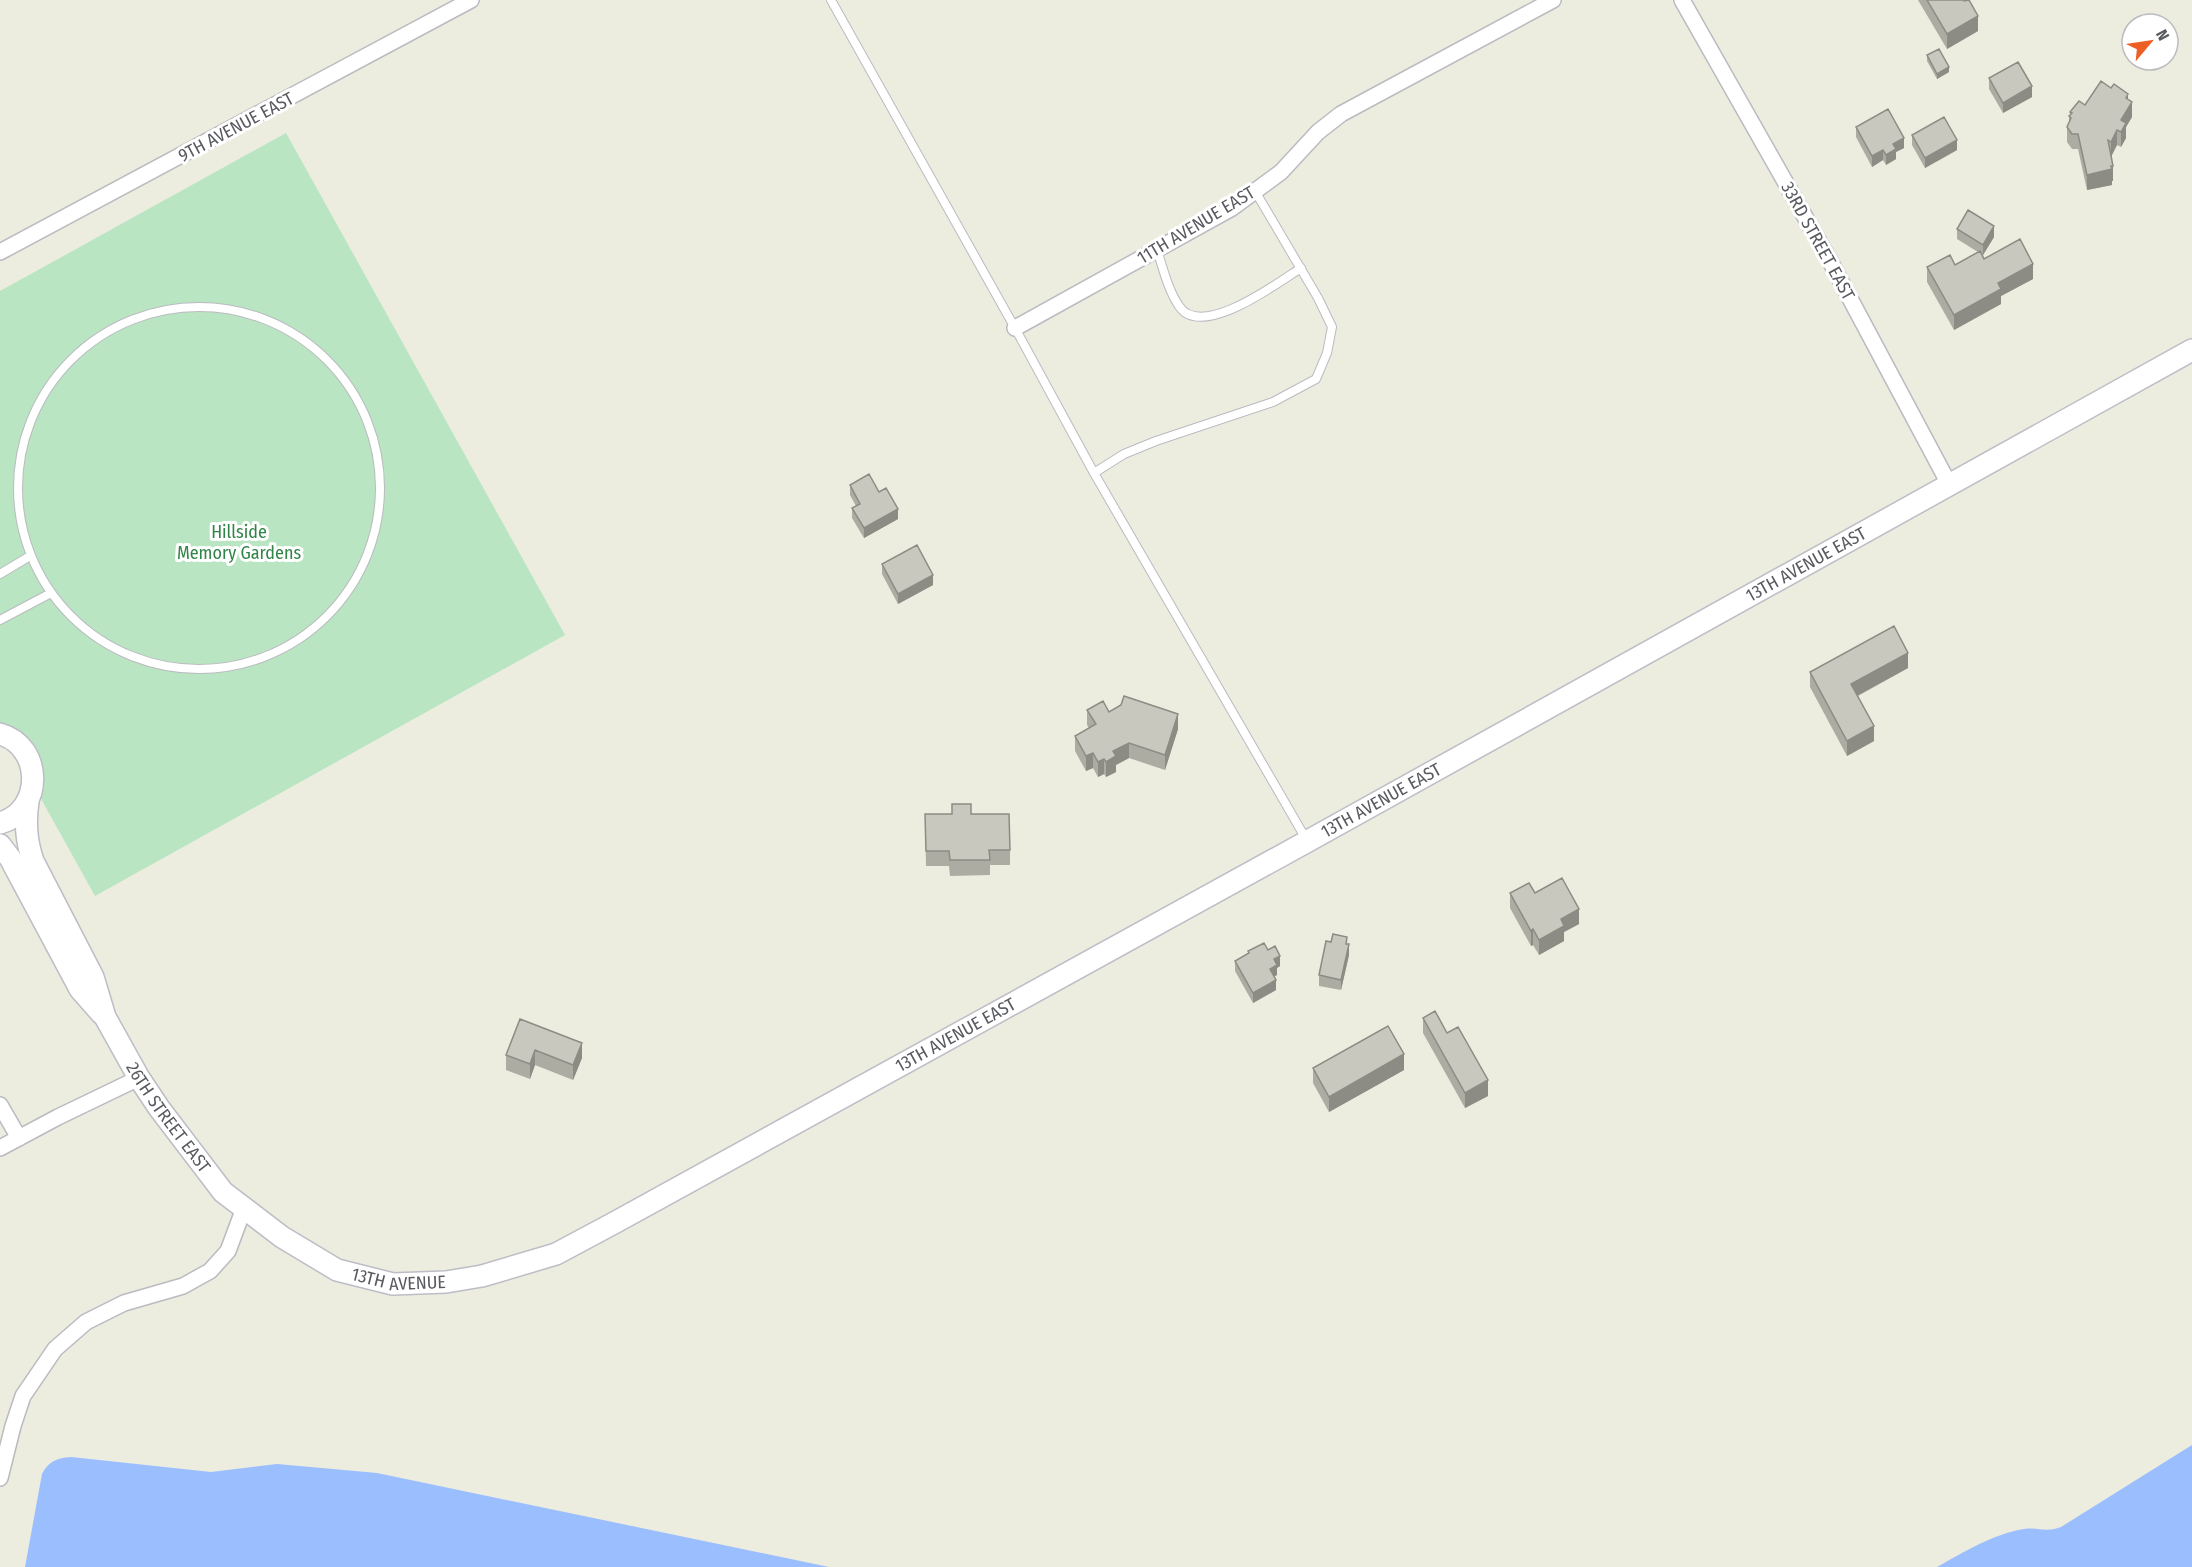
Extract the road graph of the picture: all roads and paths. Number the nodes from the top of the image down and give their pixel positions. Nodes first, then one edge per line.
1 (471, 0) edge
2 (831, 0) edge
3 (1553, 0) edge
4 (1682, 0) edge
5 (1255, 191) junction
6 (1156, 250) junction
7 (0, 252) edge
8 (1301, 268) junction
9 (1015, 328) junction
10 (2192, 350) edge
11 (1094, 473) junction
12 (1949, 484) junction
13 (30, 556) junction
14 (0, 574) edge
15 (51, 593) junction
16 (0, 620) edge
17 (0, 734) edge
18 (28, 801) junction
19 (0, 823) edge
20 (1308, 841) junction
21 (0, 845) edge
22 (105, 1017) junction
23 (139, 1078) junction
24 (0, 1104) edge
25 (19, 1138) junction
26 (0, 1148) edge
27 (244, 1208) junction
28 (568, 1248) joint
29 (0, 1478) edge

1 - 7 street, 9TH AVENUE EAST
2 - 9 lane
3 - 5 street, 11TH AVENUE EAST
4 - 12 street, 33RD STREET EAST
5 - 6 street, 11TH AVENUE EAST
5 - 8 lane
6 - 8 lane
6 - 9 street, 11TH AVENUE EAST
8 - 11 lane
9 - 11 lane
10 - 12 main road, 13TH AVENUE EAST
11 - 20 lane
12 - 20 main road, 13TH AVENUE EAST
13 - 14 lane
13 - 15 lane
13 - 15 lane
15 - 16 lane
17 - 18 main road
18 - 19 main road
18 - 22 main road
20 - 28 main road, 13TH AVENUE EAST
21 - 22 main road
22 - 23 main road, 26TH STREET EAST
23 - 25 street
23 - 27 main road, 26TH STREET EAST
24 - 25 street
25 - 26 street
27 - 28 main road, 13TH AVENUE
27 - 29 street

